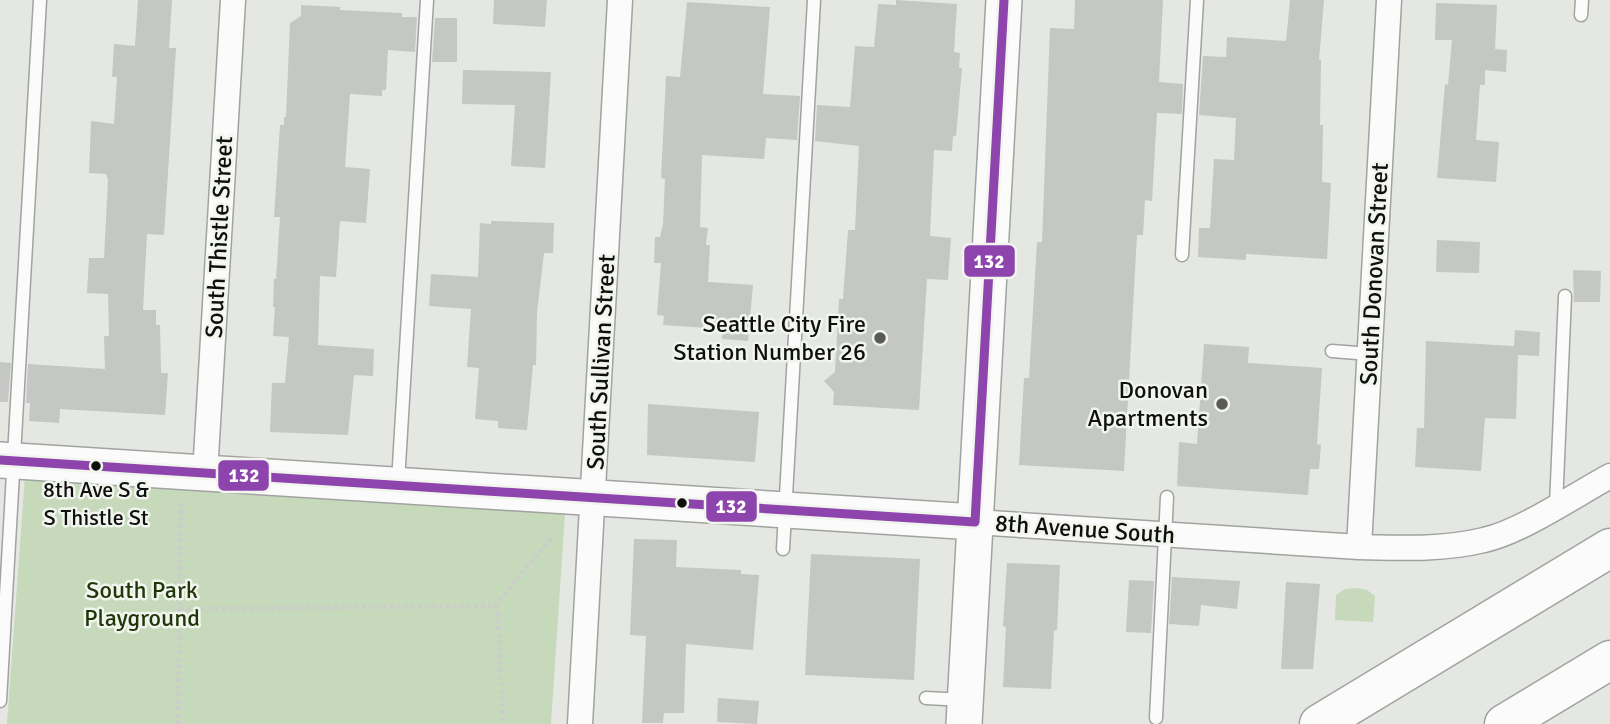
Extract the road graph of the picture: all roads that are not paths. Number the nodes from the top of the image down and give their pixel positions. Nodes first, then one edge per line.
1 (40, 0) edge
2 (233, 0) edge
3 (427, 0) edge
4 (620, 0) edge
5 (814, 0) edge
6 (1004, 0) edge
7 (1197, 0) edge
8 (1389, 0) edge
9 (1582, 0) edge
10 (1581, 15) dead end
11 (1182, 255) dead end
12 (1565, 296) dead end
13 (1332, 351) dead end
14 (1370, 354) junction
15 (7, 461) edge
16 (205, 474) junction
17 (1610, 476) edge
18 (398, 486) junction
19 (1167, 498) dead end
20 (593, 499) junction
21 (1556, 506) junction
22 (786, 511) junction
23 (975, 522) junction
24 (1165, 534) junction
25 (1359, 547) junction
26 (1610, 548) edge
27 (783, 549) dead end
28 (1610, 660) edge
29 (926, 698) dead end
30 (0, 701) edge
31 (964, 712) edge
32 (1156, 718) dead end
33 (580, 724) edge
34 (1319, 724) edge
35 (1504, 724) edge

1 - 15 lane
2 - 16 street, South Thistle Street
3 - 18 lane
4 - 20 street, South Sullivan Street
5 - 22 lane
6 - 23 street
7 - 11 lane
8 - 14 street, South Donovan Street
9 - 10 lane
12 - 21 lane
13 - 14 lane
14 - 25 street, South Donovan Street
15 - 16 street, 8th Avenue South
15 - 30 lane
16 - 18 street, 8th Avenue South
17 - 21 street, 8th Avenue South
18 - 20 street, 8th Avenue South
19 - 24 lane
20 - 22 street, 8th Avenue South
20 - 33 street, South Sullivan Street
21 - 25 street, 8th Avenue South
22 - 23 street, 8th Avenue South
22 - 27 lane
23 - 24 street, 8th Avenue South
23 - 31 street
24 - 25 street, 8th Avenue South
24 - 32 lane
26 - 34 highway
28 - 35 highway
29 - 31 lane

